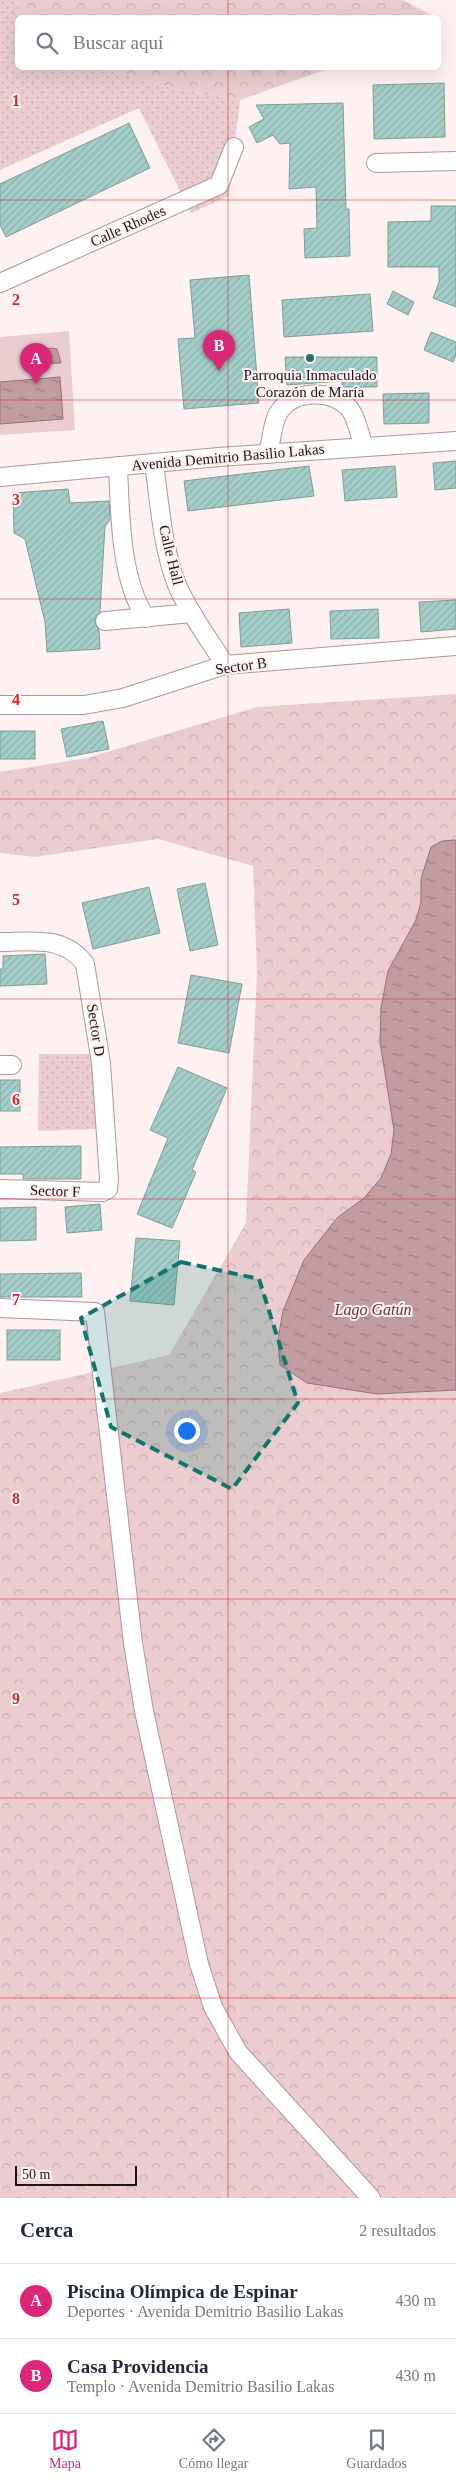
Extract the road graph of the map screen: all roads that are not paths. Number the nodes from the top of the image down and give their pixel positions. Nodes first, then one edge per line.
1 (234, 147) dead end
2 (456, 161) edge
3 (376, 163) dead end
4 (0, 283) edge
5 (456, 440) edge
6 (364, 447) junction
7 (268, 454) junction
8 (154, 464) junction
9 (118, 466) junction
10 (0, 477) edge
11 (192, 613) junction
12 (146, 618) junction
13 (105, 621) dead end
14 (456, 646) edge
15 (225, 665) junction
16 (0, 705) edge
17 (0, 942) edge
18 (0, 1188) edge
19 (108, 1189) joint
20 (0, 1308) edge
21 (371, 2198) edge

1 - 4 street, Calle Rhodes
2 - 3 street
5 - 6 street, Avenida Demitrio Basilio Lakas
6 - 7 street, Avenida Demitrio Basilio Lakas
6 - 7 street
7 - 8 street, Avenida Demitrio Basilio Lakas
8 - 9 street, Avenida Demitrio Basilio Lakas
8 - 11 street, Calle Hall
9 - 10 street, Avenida Demitrio Basilio Lakas
9 - 12 street
11 - 12 street
11 - 15 street, Calle Hall
12 - 13 street
14 - 15 street, Sector B
15 - 16 street, Sector B
17 - 19 street, Sector D
18 - 19 street, Sector F
20 - 21 street

